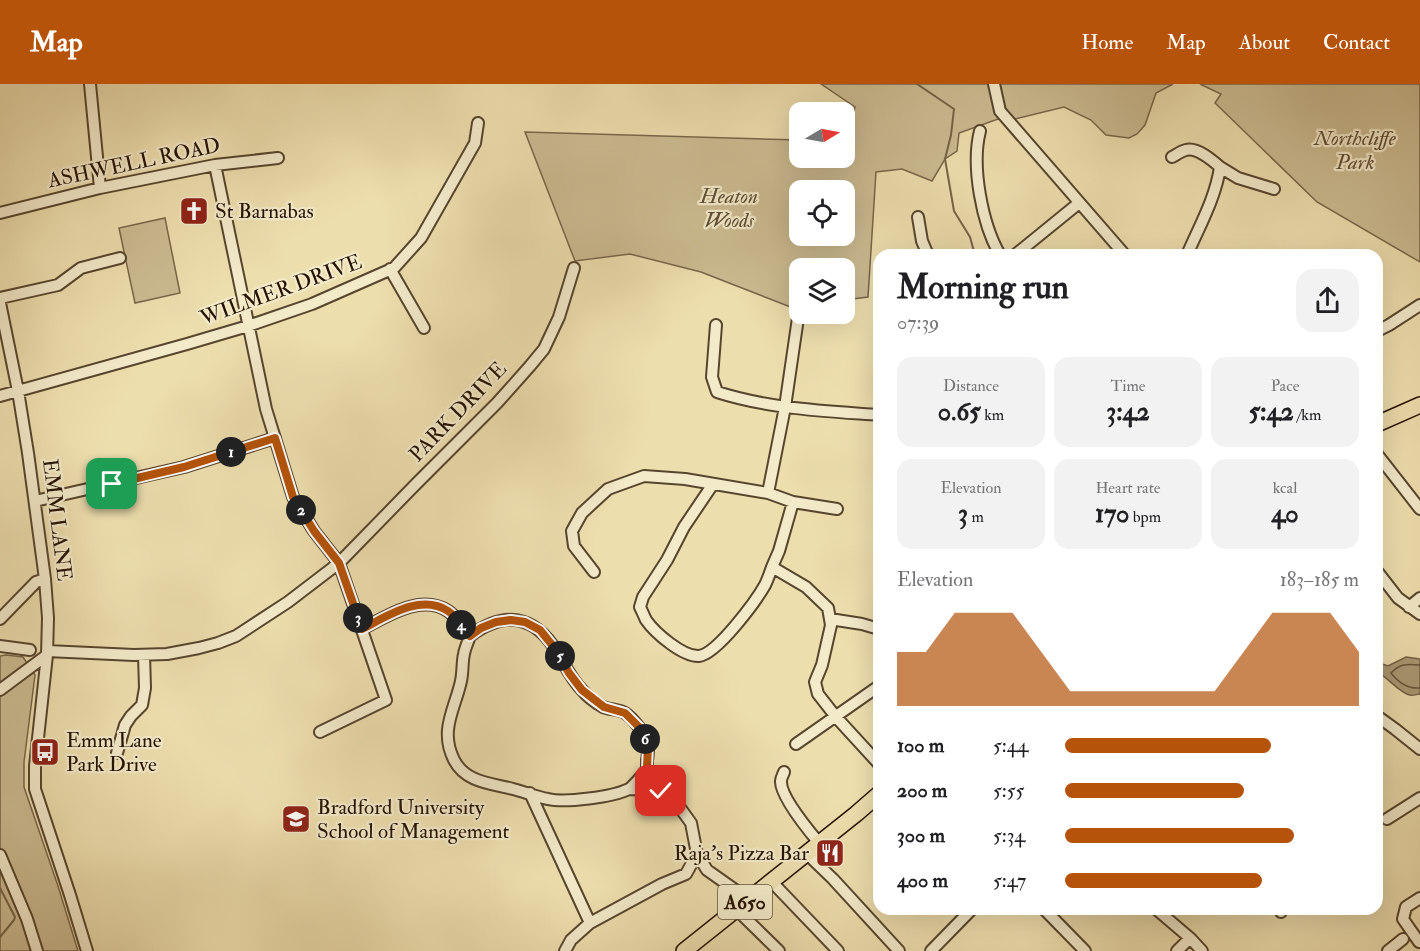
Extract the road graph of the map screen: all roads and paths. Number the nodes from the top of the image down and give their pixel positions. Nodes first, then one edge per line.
1 (90, 84) edge
2 (994, 84) edge
3 (478, 123) dead end
4 (980, 131) dead end
5 (1172, 157) dead end
6 (278, 158) dead end
7 (215, 165) junction
8 (1220, 167) junction
9 (100, 188) junction
10 (1274, 189) dead end
11 (1079, 203) junction
12 (0, 213) edge
13 (918, 217) dead end
14 (925, 249) edge
15 (997, 249) edge
16 (1022, 249) edge
17 (1120, 249) edge
18 (1190, 249) edge
19 (120, 258) dead end
20 (574, 268) dead end
21 (390, 270) junction
22 (0, 298) edge
23 (0, 303) edge
24 (1420, 304) edge
25 (797, 324) edge
26 (716, 325) dead end
27 (248, 326) junction
28 (424, 328) dead end
29 (1383, 329) edge
30 (18, 391) junction
31 (0, 396) edge
32 (1420, 405) edge
33 (785, 407) junction
34 (873, 414) edge
35 (1383, 421) edge
36 (275, 438) junction
37 (1383, 462) edge
38 (713, 484) junction
39 (768, 493) junction
40 (35, 501) junction
41 (793, 502) junction
42 (1420, 508) edge
43 (837, 510) dead end
44 (339, 563) junction
45 (772, 567) junction
46 (594, 572) dead end
47 (45, 579) junction
48 (1383, 579) edge
49 (1420, 598) edge
50 (1409, 607) junction
51 (1420, 614) edge
52 (0, 619) edge
53 (830, 619) junction
54 (873, 628) edge
55 (362, 629) junction
56 (470, 636) junction
57 (0, 646) edge
58 (30, 650) dead end
59 (47, 653) junction
60 (144, 655) junction
61 (0, 690) edge
62 (873, 690) edge
63 (836, 717) junction
64 (1383, 720) edge
65 (320, 732) dead end
66 (796, 744) dead end
67 (1420, 749) edge
68 (117, 753) dead end
69 (873, 757) edge
70 (647, 768) junction
71 (784, 772) dead end
72 (630, 789) junction
73 (661, 791) junction
74 (530, 793) junction
75 (1420, 798) edge
76 (873, 799) edge
77 (1388, 819) dead end
78 (819, 843) junction
79 (806, 853) junction
80 (697, 854) junction
81 (0, 855) edge
82 (707, 870) junction
83 (686, 874) junction
84 (771, 881) junction
85 (1420, 897) edge
86 (748, 899) junction
87 (736, 909) junction
88 (966, 915) edge
89 (1050, 915) edge
90 (1163, 915) edge
91 (590, 923) junction
92 (1190, 938) junction
93 (1403, 939) dead end
94 (1419, 942) edge
95 (37, 951) edge
96 (87, 951) edge
97 (565, 951) edge
98 (684, 951) edge
99 (779, 951) edge
100 (838, 951) edge
101 (899, 951) edge
102 (931, 951) edge
103 (1084, 951) edge
104 (1177, 951) edge
105 (1202, 951) edge
106 (1388, 951) edge

1 - 9 street
2 - 11 street
3 - 21 street, WILMER DRIVE
4 - 15 street
5 - 8 street
6 - 7 street, ASHWELL ROAD
7 - 9 street, ASHWELL ROAD
7 - 27 street
8 - 10 street
8 - 18 street
9 - 12 street, ASHWELL ROAD
11 - 16 street
11 - 17 street
13 - 14 street
19 - 22 street
20 - 44 street, PARK DRIVE
21 - 27 street, WILMER DRIVE
21 - 28 street
23 - 30 street, EMM LANE
24 - 29 street
25 - 33 street
26 - 33 street
27 - 30 street, WILMER DRIVE
27 - 36 street
30 - 31 street, WILMER DRIVE
30 - 40 street, EMM LANE
32 - 35 highway
33 - 34 street
33 - 39 street
36 - 40 street
36 - 44 street
37 - 42 street
38 - 39 street
38 - 45 street
38 - 46 street
39 - 41 street
40 - 47 street, EMM LANE
41 - 43 street
41 - 45 street
44 - 55 street
44 - 60 street, PARK DRIVE
45 - 53 street
47 - 52 street
47 - 59 street, EMM LANE
48 - 50 street
49 - 50 street
50 - 51 street
53 - 54 street
53 - 63 street
55 - 56 street
55 - 65 street
56 - 70 street
56 - 74 street
57 - 58 street
59 - 60 street, PARK DRIVE
59 - 61 street
59 - 96 street, EMM LANE
60 - 68 street
62 - 63 street
63 - 66 street
63 - 69 street
64 - 67 street
70 - 72 street
70 - 73 street
71 - 78 street
72 - 73 street
72 - 74 street
73 - 80 street
74 - 91 street
75 - 77 street
76 - 78 highway, A650
78 - 79 highway, A650
79 - 84 highway, A650
79 - 101 street
80 - 82 street
80 - 83 street
81 - 95 street
82 - 83 street
82 - 86 street
83 - 91 street
84 - 86 highway, A650
84 - 100 street
85 - 94 street
86 - 87 highway, A650
87 - 98 highway, A650
87 - 99 street
88 - 102 street
89 - 103 street
90 - 92 street
91 - 97 street
92 - 104 street
92 - 105 street
93 - 106 street

